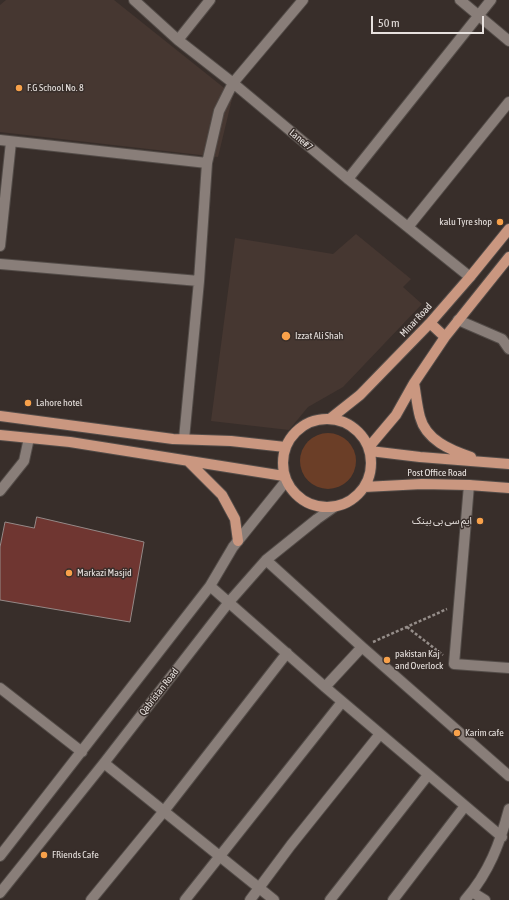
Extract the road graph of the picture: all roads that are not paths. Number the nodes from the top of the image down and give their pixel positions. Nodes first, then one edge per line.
1 (134, 0) edge
2 (210, 0) edge
3 (303, 0) edge
4 (460, 0) edge
5 (491, 0) edge
6 (478, 15) junction
7 (178, 40) junction
8 (509, 41) edge
9 (233, 82) junction
10 (509, 102) edge
11 (0, 140) edge
12 (11, 142) junction
13 (207, 163) junction
14 (348, 179) junction
15 (408, 227) junction
16 (509, 228) edge
17 (0, 246) edge
18 (509, 257) edge
19 (0, 264) edge
20 (470, 277) junction
21 (199, 281) junction
22 (458, 320) junction
23 (430, 324) junction
24 (445, 336) junction
25 (509, 349) edge
26 (414, 383) junction
27 (0, 416) edge
28 (331, 418) junction
29 (0, 435) edge
30 (29, 438) junction
31 (184, 440) junction
32 (285, 448) junction
33 (369, 449) junction
34 (188, 461) junction
35 (486, 462) junction
36 (509, 464) edge
37 (285, 478) junction
38 (469, 485) junction
39 (364, 487) junction
40 (509, 488) edge
41 (0, 491) edge
42 (334, 507) junction
43 (238, 541) junction
44 (266, 560) junction
45 (210, 586) junction
46 (229, 602) junction
47 (362, 647) junction
48 (287, 653) junction
49 (509, 668) edge
50 (325, 687) junction
51 (0, 688) edge
52 (342, 702) junction
53 (380, 734) junction
54 (82, 752) junction
55 (104, 763) junction
56 (428, 775) junction
57 (509, 776) edge
58 (465, 806) junction
59 (509, 809) edge
60 (164, 811) junction
61 (502, 837) junction
62 (0, 856) edge
63 (220, 856) junction
64 (260, 888) junction
65 (0, 893) edge
66 (469, 896) edge
67 (91, 900) edge
68 (185, 900) edge
69 (250, 900) edge
70 (274, 900) edge
71 (330, 900) edge
72 (393, 900) edge
73 (485, 900) edge

1 - 7 street, Lane#7
2 - 7 street
3 - 9 street
4 - 6 street
5 - 6 street
6 - 8 street
6 - 14 street
7 - 9 street, Lane#7
9 - 13 street
9 - 14 street, Lane#7
10 - 15 street
11 - 12 street
12 - 13 street
12 - 17 street
13 - 21 street
14 - 15 street, Lane#7
15 - 20 street, Lane#7
16 - 20 main road, Minar Road
18 - 22 main road
19 - 21 street
20 - 23 main road, Minar Road
21 - 31 street
22 - 24 main road
22 - 25 street
23 - 24 main road
23 - 28 main road, Minar Road
24 - 26 main road
26 - 33 main road
26 - 35 main road
27 - 31 main road
28 - 32 main road
28 - 33 main road
29 - 30 main road
30 - 34 main road
30 - 41 street
31 - 32 main road
32 - 37 main road
33 - 35 main road, Post Office Road
33 - 39 main road
34 - 37 main road
34 - 43 main road
35 - 36 main road, Post Office Road
37 - 42 main road
37 - 43 street
38 - 39 main road, Post Office Road
38 - 40 main road, Post Office Road
38 - 49 street
39 - 42 main road
42 - 44 street, Qabristan Road
43 - 45 street
44 - 46 street, Qabristan Road
44 - 47 street
45 - 46 street
45 - 54 street
46 - 48 street
46 - 55 street, Qabristan Road
47 - 50 street
47 - 57 street
48 - 50 street
48 - 60 street
50 - 52 street
51 - 54 street
52 - 53 street
52 - 63 street
53 - 56 street
53 - 64 street
54 - 62 street
55 - 60 street
55 - 65 street, Qabristan Road
56 - 58 street
56 - 71 street
58 - 61 street
58 - 72 street
59 - 61 street
60 - 63 street
60 - 67 street
61 - 66 street
63 - 64 street
63 - 68 street
64 - 69 street
64 - 70 street
66 - 73 street

